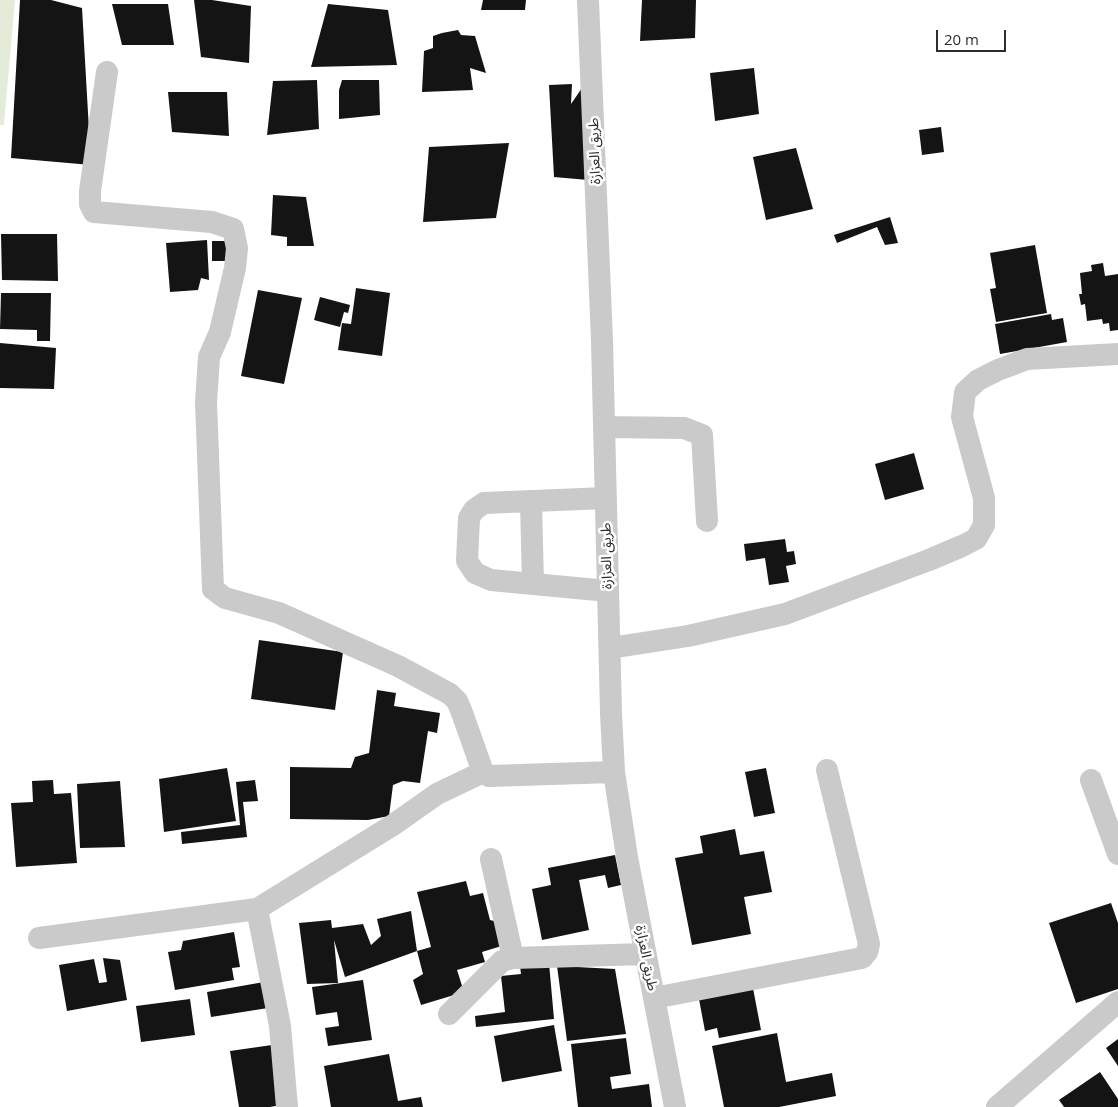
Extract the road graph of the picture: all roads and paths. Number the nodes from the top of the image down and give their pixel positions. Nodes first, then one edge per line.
1 (588, 0) edge
2 (107, 72) dead end
3 (1118, 354) edge
4 (604, 427) junction
5 (606, 498) junction
6 (531, 501) junction
7 (707, 521) dead end
8 (533, 584) junction
9 (608, 591) junction
10 (610, 648) junction
11 (827, 770) dead end
12 (483, 772) junction
13 (614, 772) junction
14 (1091, 780) dead end
15 (1118, 854) edge
16 (490, 859) dead end
17 (257, 909) junction
18 (39, 938) dead end
19 (645, 954) junction
20 (513, 958) junction
21 (654, 998) junction
22 (1118, 1002) edge
23 (449, 1014) dead end
24 (287, 1107) edge
25 (675, 1107) edge
26 (998, 1107) edge

1 - 4 street, طريق العزازة
2 - 12 street
3 - 10 street
4 - 5 street, طريق العزازة
4 - 7 street
5 - 6 street
5 - 9 street, طريق العزازة
6 - 8 street
6 - 8 street
8 - 9 street
9 - 10 street, طريق العزازة
10 - 13 street, طريق العزازة
11 - 21 street
12 - 13 street
12 - 17 street
13 - 19 street, طريق العزازة
14 - 15 street
16 - 20 street
17 - 18 street
17 - 24 street
19 - 20 street
19 - 21 street, طريق العزازة
20 - 23 street
21 - 25 street, طريق العزازة
22 - 26 street

